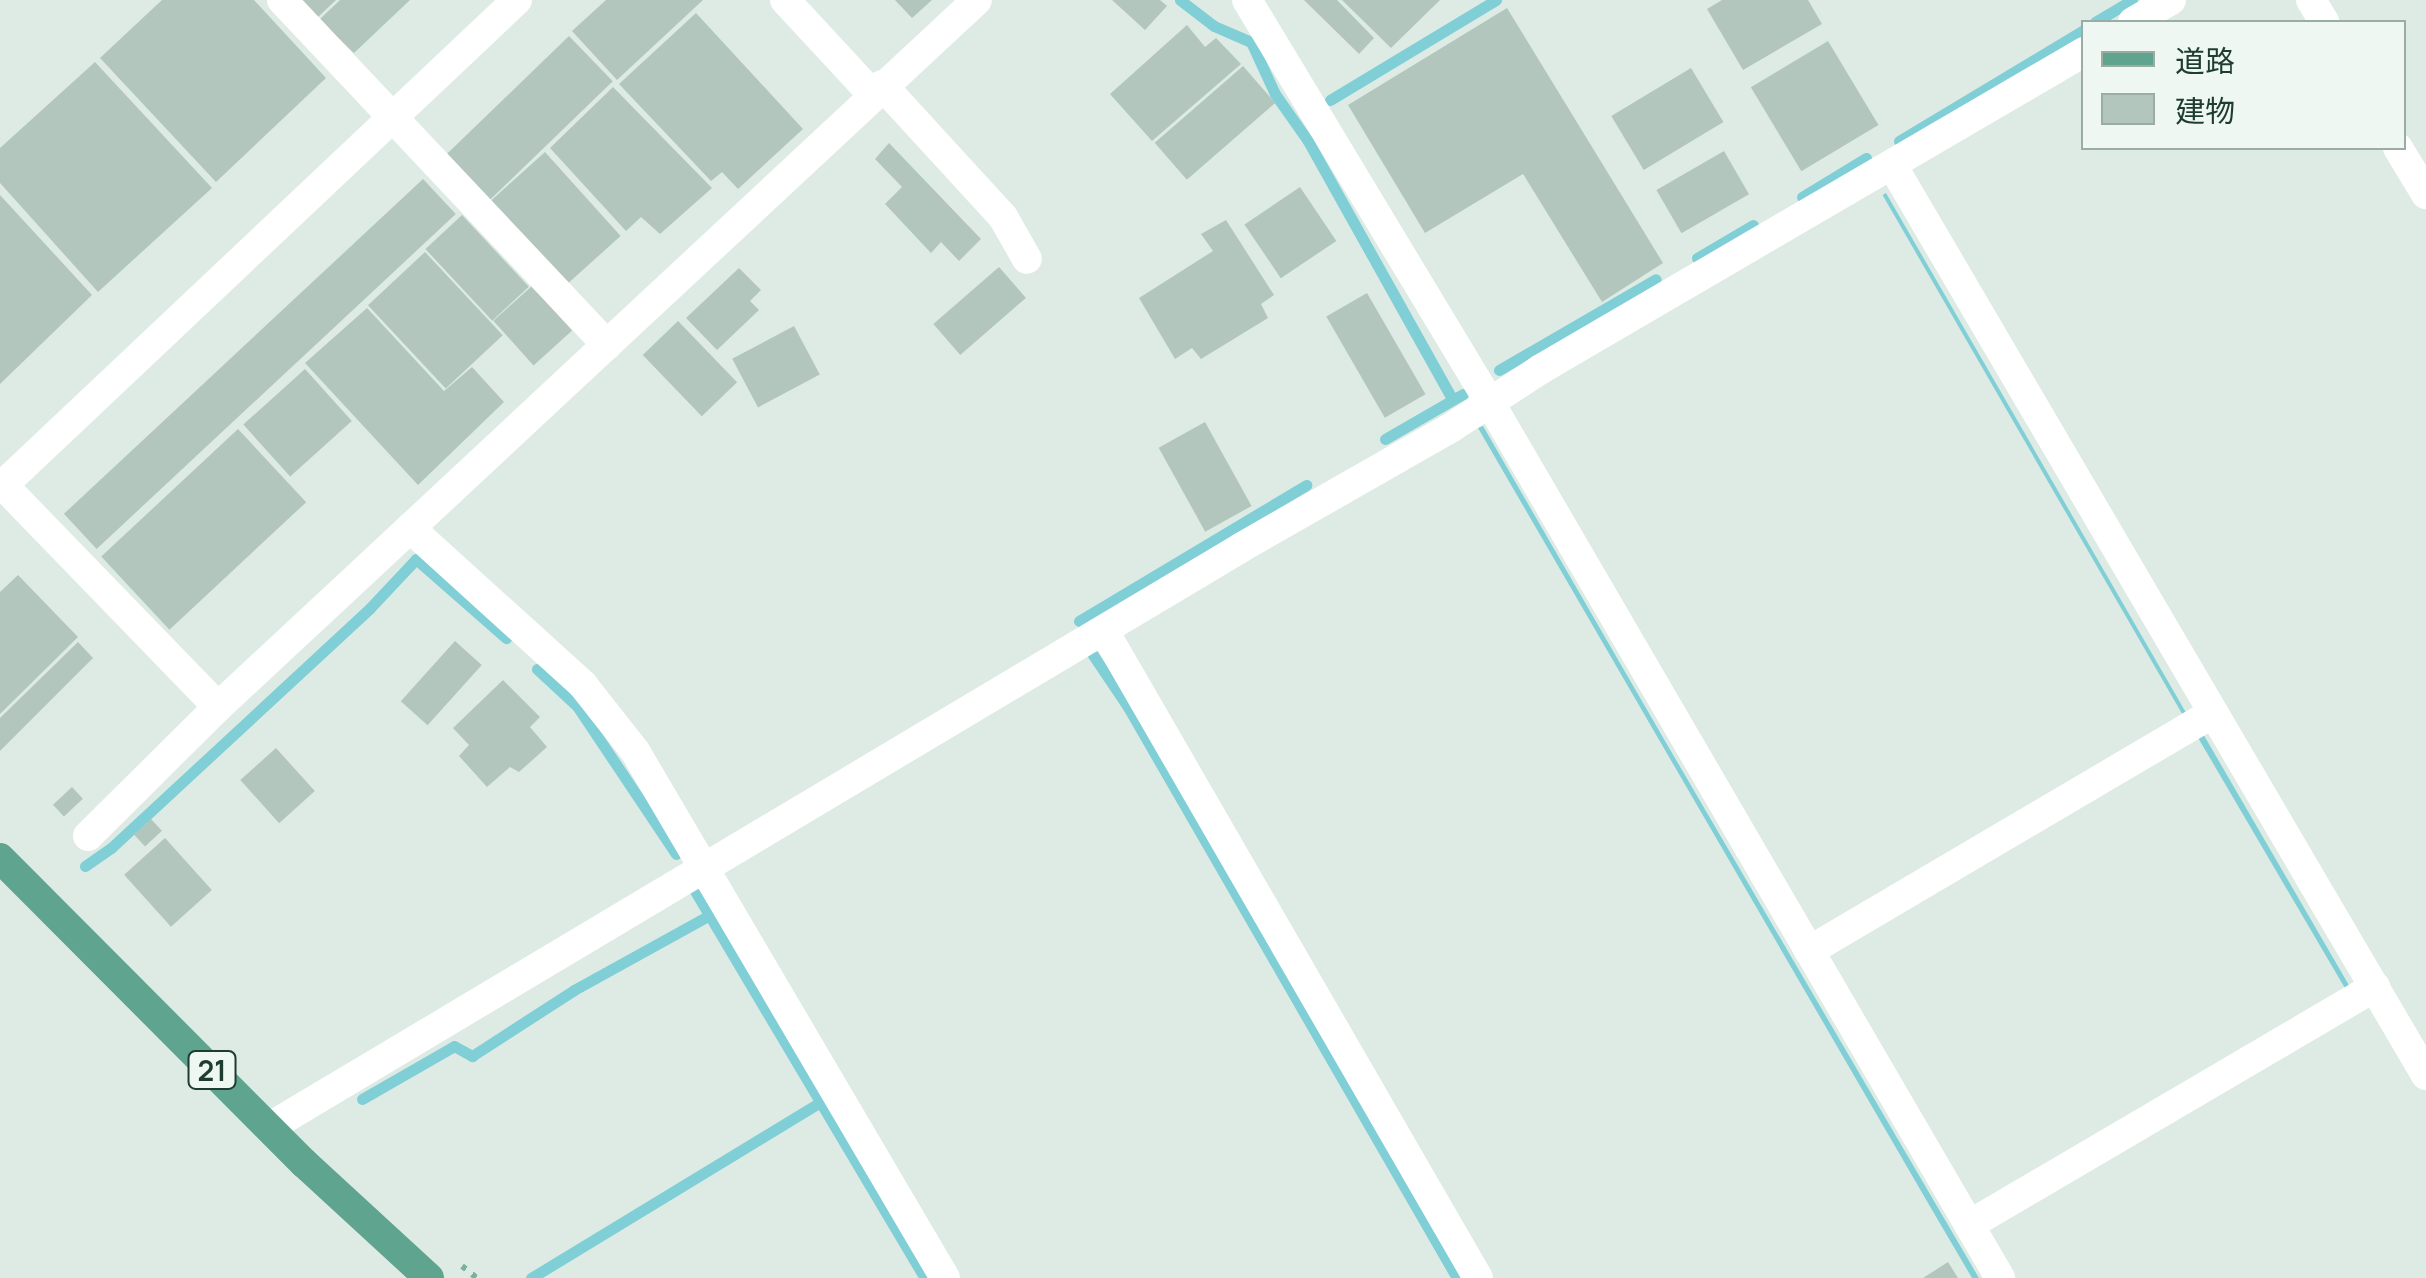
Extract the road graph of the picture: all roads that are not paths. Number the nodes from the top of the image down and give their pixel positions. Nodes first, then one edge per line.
1 (282, 0) edge
2 (517, 0) edge
3 (785, 0) edge
4 (977, 0) edge
5 (1247, 0) edge
6 (2171, 0) edge
7 (2136, 20) edge
8 (2081, 54) edge
9 (877, 89) junction
10 (392, 118) junction
11 (2399, 150) edge
12 (1892, 165) junction
13 (2426, 194) edge
14 (1027, 259) dead end
15 (607, 345) junction
16 (1490, 404) junction
17 (1, 485) edge
18 (410, 528) junction
19 (1104, 631) junction
20 (218, 707) junction
21 (2213, 713) junction
22 (88, 836) dead end
23 (0, 858) edge
24 (702, 868) junction
25 (1809, 951) junction
26 (2375, 987) junction
27 (2426, 1075) edge
28 (270, 1127) junction
29 (1969, 1224) junction
30 (429, 1278) edge
31 (945, 1278) edge
32 (1478, 1278) edge
33 (2000, 1278) edge

1 - 10 street
2 - 10 street
3 - 9 street
4 - 9 street
5 - 16 street
6 - 7 street
8 - 12 street
9 - 14 street
9 - 15 street
10 - 15 street
10 - 17 street
11 - 13 street
12 - 16 street
12 - 21 street
15 - 18 street
16 - 19 street
16 - 25 street
17 - 20 street
18 - 20 street
18 - 24 street
19 - 24 street
19 - 32 street
20 - 22 street
21 - 25 street
21 - 26 street
23 - 28 main road, 21
24 - 28 street
24 - 31 street
25 - 29 street
26 - 27 street
26 - 29 street
28 - 30 main road, 21
29 - 33 street

